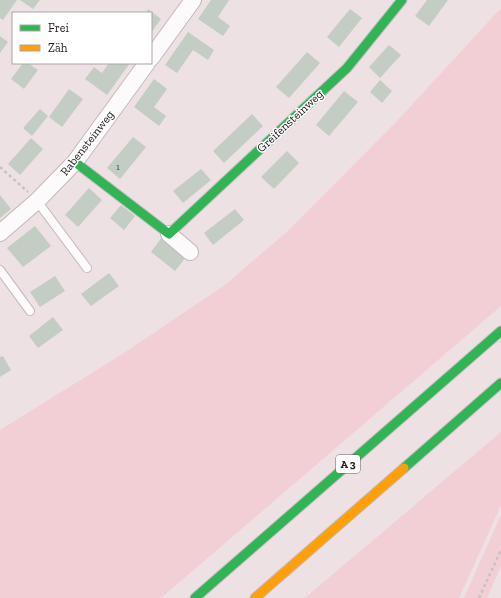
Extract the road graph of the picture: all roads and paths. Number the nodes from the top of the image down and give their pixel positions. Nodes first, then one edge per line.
1 (193, 0) edge
2 (402, 0) edge
3 (152, 57) edge
4 (146, 64) edge
5 (75, 162) junction
6 (0, 167) edge
7 (37, 201) junction
8 (0, 232) edge
9 (170, 234) junction
10 (190, 252) dead end
11 (87, 268) dead end
12 (0, 270) edge
13 (30, 311) dead end
14 (501, 331) edge
15 (501, 383) edge
16 (501, 550) edge
17 (195, 598) edge
18 (255, 598) edge
19 (480, 598) edge

1 - 3 street
2 - 9 main road, Greifensteinweg
4 - 5 street, Rabensteinweg
5 - 7 street, Rabensteinweg
5 - 9 main road
6 - 7 path
7 - 8 street, Rabensteinweg
7 - 11 lane
9 - 10 street
12 - 13 lane
14 - 17 main road, A 3
15 - 18 main road
16 - 19 path

